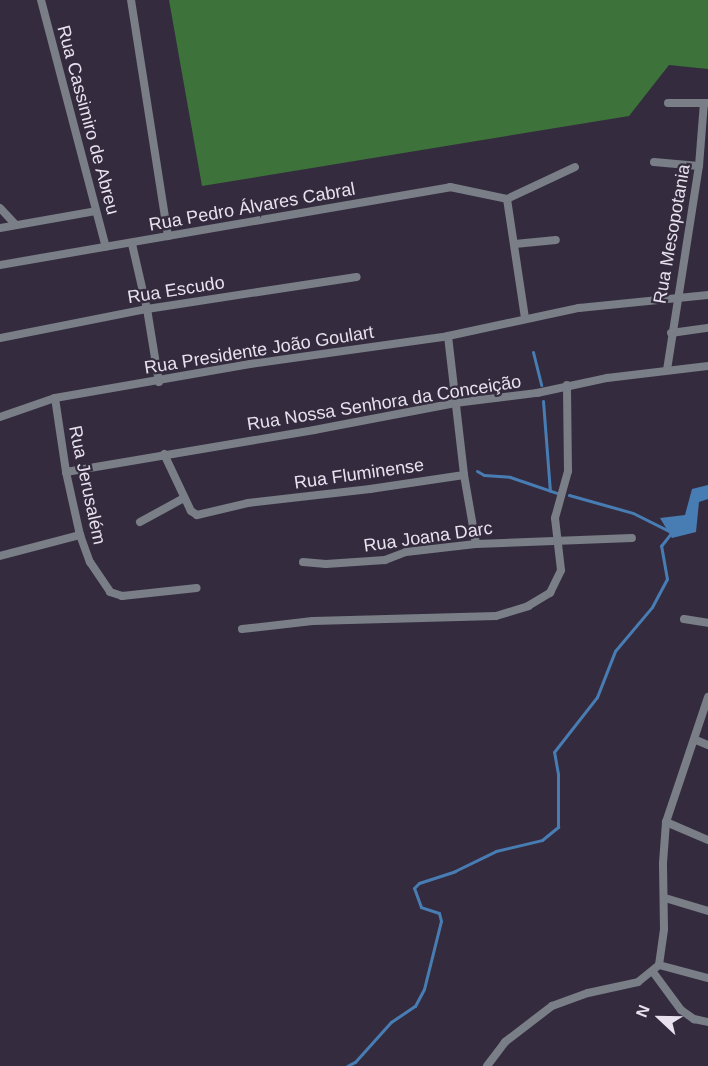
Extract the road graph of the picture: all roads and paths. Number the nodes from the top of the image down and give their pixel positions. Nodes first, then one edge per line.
1 (41, 0) edge
2 (131, 0) edge
3 (668, 103) dead end
4 (706, 103) edge
5 (654, 162) dead end
6 (699, 166) junction
7 (575, 167) dead end
8 (507, 199) junction
9 (0, 208) edge
10 (96, 211) junction
11 (16, 225) junction
12 (0, 228) edge
13 (168, 236) junction
14 (556, 240) dead end
15 (132, 244) junction
16 (515, 244) junction
17 (106, 247) junction
18 (0, 265) edge
19 (357, 277) dead end
20 (708, 295) edge
21 (676, 300) junction
22 (147, 309) junction
23 (525, 318) junction
24 (708, 328) edge
25 (670, 333) junction
26 (448, 336) junction
27 (0, 338) edge
28 (708, 366) edge
29 (667, 370) junction
30 (159, 382) junction
31 (567, 385) junction
32 (55, 398) junction
33 (456, 403) junction
34 (0, 417) edge
35 (164, 454) junction
36 (66, 472) junction
37 (464, 475) junction
38 (184, 498) junction
39 (140, 522) dead end
40 (80, 535) junction
41 (632, 538) dead end
42 (557, 540) junction
43 (476, 544) junction
44 (0, 556) edge
45 (303, 562) dead end
46 (196, 588) dead end
47 (684, 619) dead end
48 (708, 623) edge
49 (242, 629) dead end
50 (708, 697) edge
51 (696, 740) junction
52 (708, 745) edge
53 (666, 822) junction
54 (708, 840) edge
55 (665, 898) junction
56 (708, 911) edge
57 (659, 965) junction
58 (653, 972) junction
59 (708, 978) edge
60 (708, 1022) edge
61 (487, 1066) edge

1 - 10 street, Rua Cassimiro de Abreu
2 - 13 street
3 - 4 street
4 - 6 street, Rua Mesopotania
5 - 6 street
6 - 21 street, Rua Mesopotania
7 - 8 street
8 - 13 street, Rua Pedro Álvares Cabral
8 - 16 street
9 - 11 street
10 - 11 street
10 - 17 street, Rua Cassimiro de Abreu
11 - 12 street
13 - 15 street, Rua Pedro Álvares Cabral
14 - 16 street
15 - 17 street, Rua Pedro Álvares Cabral
15 - 22 street
16 - 23 street
17 - 18 street, Rua Pedro Álvares Cabral
19 - 22 street, Rua Escudo
20 - 21 street, Rua Presidente João Goulart
21 - 23 street, Rua Presidente João Goulart
21 - 25 street, Rua Mesopotania
22 - 27 street, Rua Escudo
22 - 30 street
23 - 26 street, Rua Presidente João Goulart
24 - 25 street
25 - 29 street, Rua Mesopotania
26 - 30 street, Rua Presidente João Goulart
26 - 33 street
28 - 29 street, Rua Nossa Senhora da Conceição
29 - 31 street, Rua Nossa Senhora da Conceição
30 - 32 street, Rua Presidente João Goulart
31 - 33 street, Rua Nossa Senhora da Conceição
31 - 42 street
32 - 34 street, Rua Presidente João Goulart
32 - 36 street, Rua Jerusalém
33 - 35 street, Rua Nossa Senhora da Conceição
33 - 37 street
35 - 36 street, Rua Nossa Senhora da Conceição
35 - 38 street
36 - 40 street, Rua Jerusalém
37 - 38 street, Rua Fluminense
37 - 43 street
38 - 39 street
40 - 44 street
40 - 46 street, Rua Jerusalém
41 - 42 street, Rua Joana Darc
42 - 43 street, Rua Joana Darc
42 - 49 street
43 - 45 street, Rua Joana Darc
47 - 48 street
50 - 51 street
51 - 52 street
51 - 53 street
53 - 54 street
53 - 55 street
55 - 56 street
55 - 57 street
57 - 58 street
57 - 59 street
58 - 60 street
58 - 61 street

